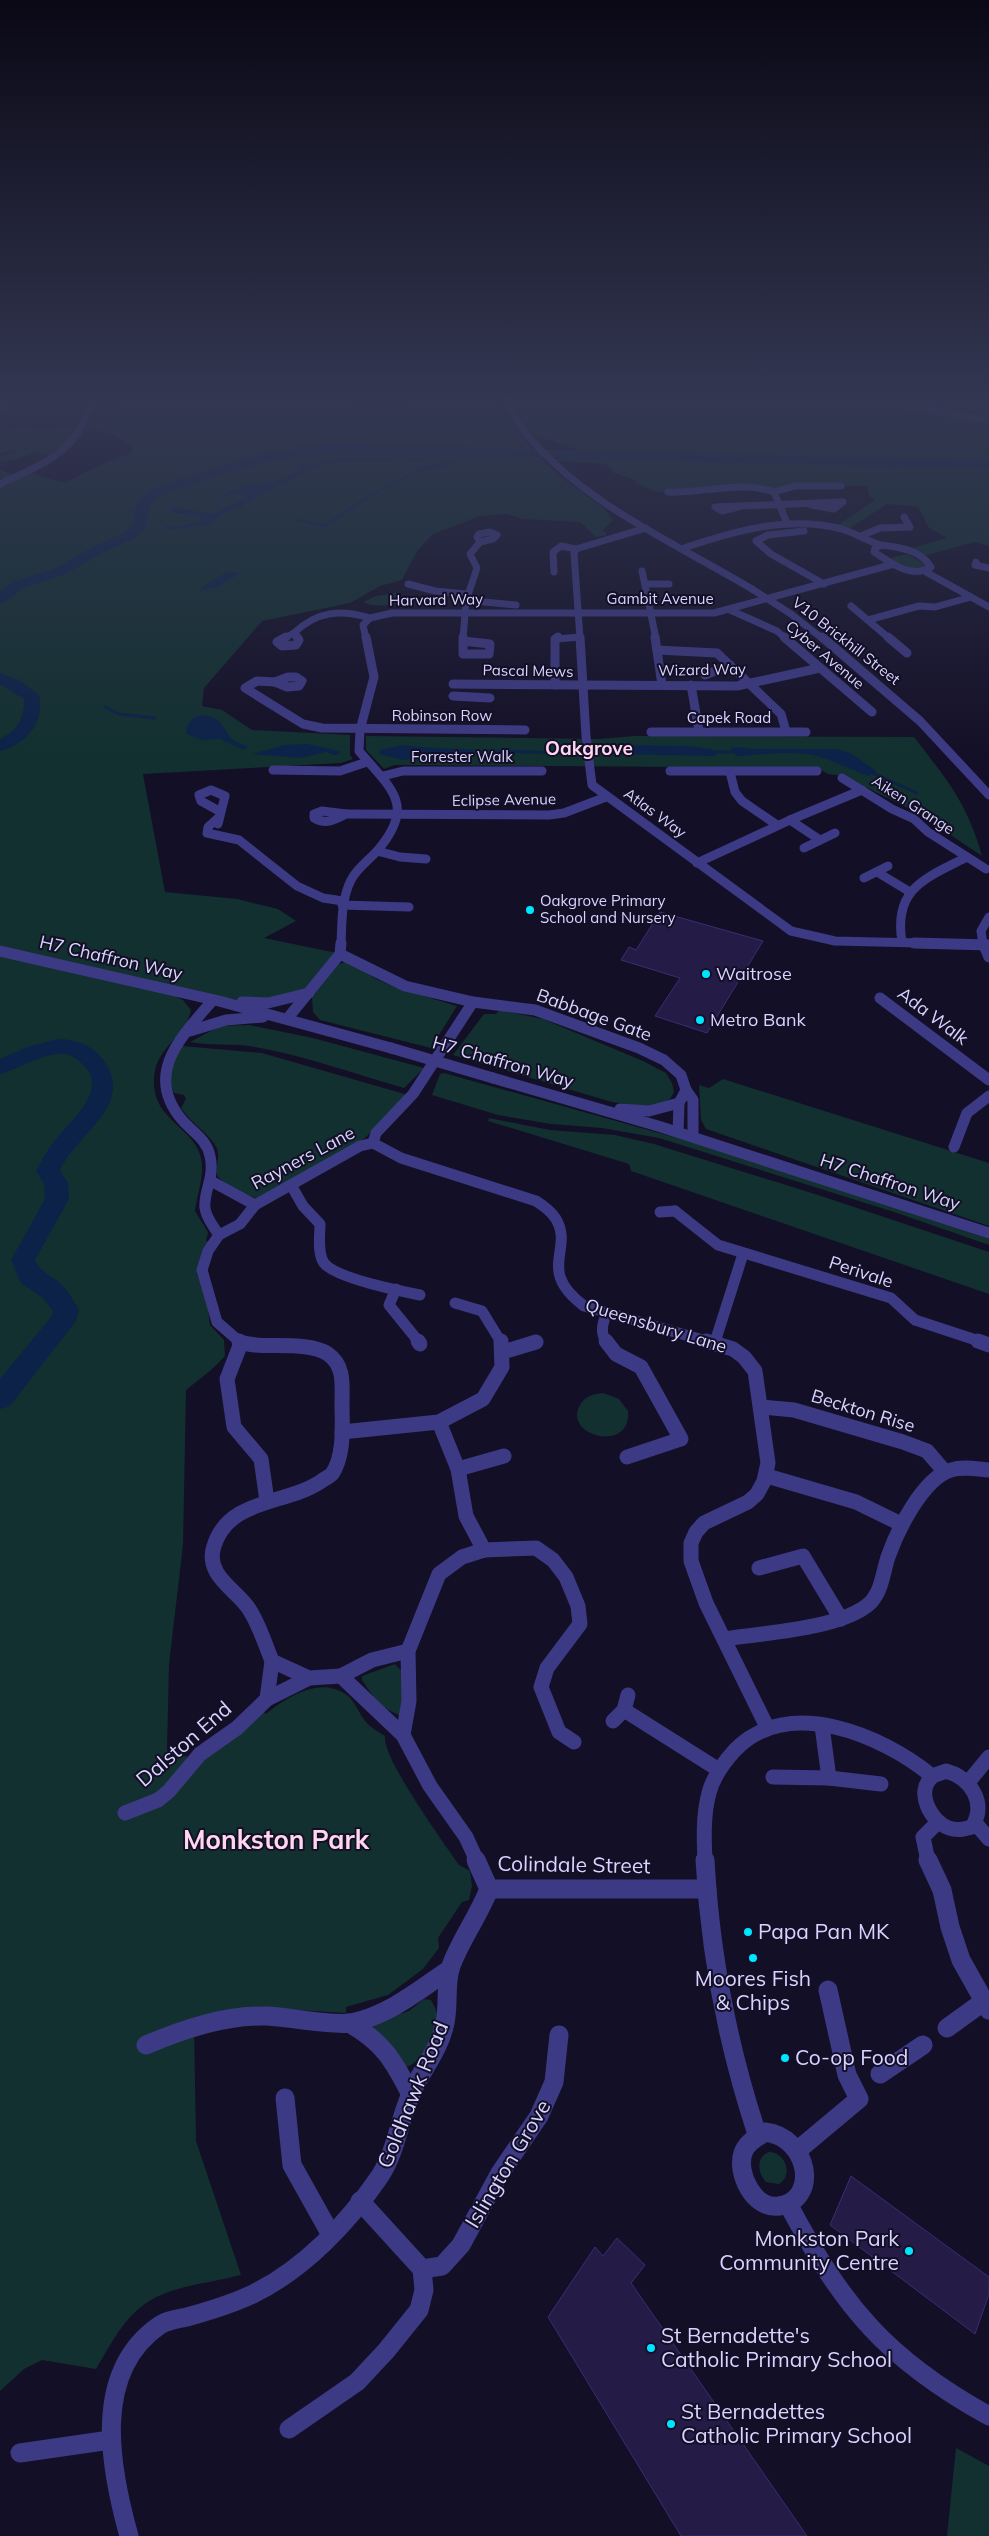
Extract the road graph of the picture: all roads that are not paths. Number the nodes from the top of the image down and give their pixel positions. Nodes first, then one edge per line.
1 (636, 521) edge
2 (907, 521) edge
3 (787, 523) joint
4 (646, 528) junction
5 (827, 532) dead end
6 (622, 535) junction
7 (861, 536) junction
8 (681, 540) junction
9 (706, 541) junction
10 (480, 542) dead end
11 (881, 545) junction
12 (684, 548) junction
13 (576, 549) junction
14 (894, 564) junction
15 (975, 565) dead end
16 (989, 568) edge
17 (642, 571) dead end
18 (554, 572) dead end
19 (926, 572) junction
20 (408, 584) dead end
21 (645, 584) junction
22 (669, 584) dead end
23 (824, 584) junction
24 (465, 597) junction
25 (971, 597) junction
26 (516, 605) dead end
27 (851, 606) dead end
28 (989, 607) edge
29 (730, 610) junction
30 (462, 613) junction
31 (577, 613) junction
32 (651, 613) junction
33 (370, 618) junction
34 (868, 620) junction
35 (294, 633) dead end
36 (580, 638) junction
37 (463, 641) dead end
38 (657, 650) junction
39 (907, 652) dead end
40 (730, 666) junction
41 (820, 668) junction
42 (705, 675) dead end
43 (275, 682) dead end
44 (453, 684) dead end
45 (472, 684) junction
46 (750, 684) junction
47 (555, 685) junction
48 (583, 685) junction
49 (662, 685) junction
50 (691, 685) junction
51 (453, 696) dead end
52 (471, 696) junction
53 (490, 698) dead end
54 (872, 712) dead end
55 (360, 730) junction
56 (525, 730) dead end
57 (786, 731) junction
58 (651, 732) dead end
59 (699, 732) junction
60 (806, 732) dead end
61 (367, 762) junction
62 (273, 770) dead end
63 (542, 771) dead end
64 (670, 771) dead end
65 (817, 771) dead end
66 (730, 772) junction
67 (383, 776) junction
68 (842, 778) dead end
69 (862, 790) junction
70 (987, 793) edge
71 (606, 797) junction
72 (346, 814) dead end
73 (399, 814) junction
74 (790, 820) junction
75 (777, 825) junction
76 (835, 833) dead end
77 (229, 837) junction
78 (820, 840) junction
79 (804, 848) dead end
80 (377, 851) junction
81 (967, 857) junction
82 (426, 859) dead end
83 (697, 863) junction
84 (888, 866) dead end
85 (986, 869) dead end
86 (878, 872) junction
87 (864, 878) dead end
88 (910, 892) junction
89 (343, 903) junction
90 (409, 907) dead end
91 (989, 917) edge
92 (902, 942) junction
93 (986, 944) edge
94 (0, 950) edge
95 (340, 954) junction
96 (989, 957) edge
97 (309, 994) junction
98 (880, 998) dead end
99 (216, 1001) junction
100 (473, 1002) junction
101 (286, 1019) junction
102 (187, 1032) junction
103 (989, 1080) edge
104 (686, 1090) junction
105 (989, 1096) edge
106 (679, 1104) junction
107 (595, 1107) junction
108 (678, 1132) junction
109 (693, 1137) junction
110 (373, 1142) junction
111 (954, 1147) dead end
112 (211, 1181) junction
113 (291, 1185) junction
114 (255, 1205) junction
115 (660, 1212) dead end
116 (989, 1233) edge
117 (218, 1235) junction
118 (744, 1254) junction
119 (396, 1289) junction
120 (420, 1295) dead end
121 (454, 1303) dead end
122 (607, 1312) junction
123 (536, 1342) dead end
124 (241, 1343) junction
125 (420, 1344) dead end
126 (716, 1344) junction
127 (989, 1345) edge
128 (503, 1352) junction
129 (761, 1407) junction
130 (439, 1422) junction
131 (342, 1432) junction
132 (504, 1456) dead end
133 (627, 1457) dead end
134 (458, 1469) junction
135 (989, 1470) edge
136 (945, 1472) junction
137 (767, 1476) junction
138 (267, 1501) junction
139 (901, 1524) junction
140 (484, 1550) junction
141 (759, 1568) dead end
142 (841, 1619) junction
143 (724, 1639) junction
144 (408, 1651) junction
145 (272, 1661) junction
146 (341, 1676) junction
147 (309, 1678) junction
148 (267, 1699) junction
149 (622, 1709) dead end
150 (822, 1726) junction
151 (767, 1727) junction
152 (403, 1736) junction
153 (574, 1742) dead end
154 (989, 1757) edge
155 (719, 1770) junction
156 (932, 1776) junction
157 (773, 1777) dead end
158 (829, 1778) junction
159 (970, 1780) junction
160 (882, 1784) dead end
161 (125, 1813) dead end
162 (938, 1822) junction
163 (976, 1824) junction
164 (989, 1839) edge
165 (489, 1889) junction
166 (707, 1889) junction
167 (450, 1969) junction
168 (828, 1990) dead end
169 (986, 2006) edge
170 (349, 2024) junction
171 (948, 2028) dead end
172 (559, 2035) dead end
173 (146, 2045) dead end
174 (923, 2046) dead end
175 (880, 2074) dead end
176 (410, 2095) junction
177 (285, 2098) dead end
178 (757, 2134) junction
179 (798, 2150) junction
180 (360, 2201) junction
181 (788, 2204) junction
182 (330, 2233) junction
183 (422, 2269) junction
184 (989, 2416) edge
185 (288, 2430) dead end
186 (110, 2440) junction
187 (20, 2453) dead end
188 (129, 2536) edge

1 - 4 street, V10 Brickhill Street
2 - 7 street
3 - 7 street
3 - 9 street
4 - 6 street
4 - 8 street, V10 Brickhill Street
5 - 23 street
6 - 8 street
6 - 13 street
7 - 11 street
8 - 9 street
8 - 12 street, V10 Brickhill Street
9 - 12 street
10 - 24 street
11 - 14 street
11 - 19 street
12 - 70 street, V10 Brickhill Street, bridge
13 - 18 street
13 - 31 street, Atlas Way
14 - 19 street
14 - 23 street, Gambit Avenue
15 - 16 street
17 - 21 street
19 - 25 street
20 - 24 street
21 - 22 street
21 - 32 street
23 - 29 street, Gambit Avenue
24 - 26 street
24 - 30 street
25 - 28 street
25 - 34 street
27 - 34 street
29 - 32 street, Gambit Avenue
29 - 41 street, Cyber Avenue
30 - 31 street, Harvard Way
30 - 33 street, Harvard Way
30 - 37 street
31 - 32 street, Gambit Avenue
31 - 36 street, Atlas Way
32 - 38 street
33 - 35 street
33 - 55 street, Harvard Way
34 - 39 street
36 - 47 street
36 - 48 street, Atlas Way
38 - 40 street
38 - 49 street
40 - 42 street
40 - 46 street
41 - 46 street, Wizard Way
41 - 54 street, Cyber Avenue
43 - 55 street, Robinson Row
44 - 45 street, Pascal Mews
45 - 47 street, Pascal Mews
45 - 52 street, Pascal Mews
46 - 50 street, Wizard Way
46 - 57 street
47 - 48 street, Pascal Mews
48 - 49 street, Wizard Way
48 - 71 street, Atlas Way
49 - 50 street, Wizard Way
50 - 59 street
51 - 52 street, Pascal Mews
52 - 53 street, Pascal Mews
55 - 56 street, Robinson Row
55 - 61 street, Harvard Way
57 - 59 street, Capek Road
57 - 60 street, Capek Road
58 - 59 street, Capek Road
61 - 62 street
61 - 67 street
63 - 67 street, Forrester Walk
64 - 66 street
65 - 66 street
66 - 75 street
67 - 73 street
68 - 69 street, Aiken Grange
69 - 74 street
69 - 81 street, Aiken Grange
71 - 73 street, Eclipse Avenue
71 - 83 street, Atlas Way
72 - 73 street, Eclipse Avenue
73 - 80 street
74 - 75 street
74 - 78 street
75 - 83 street
76 - 78 street
77 - 77 street
77 - 89 street
78 - 79 street
80 - 82 street
80 - 89 street
81 - 85 street, Aiken Grange
81 - 88 street, Aiken Grange
83 - 92 street, Atlas Way
84 - 86 street
86 - 87 street
86 - 88 street
88 - 92 street, Aiken Grange
89 - 90 street
89 - 95 street
91 - 93 street
92 - 93 street, Atlas Way
93 - 96 street
94 - 99 street, H7 Chaffron Way
95 - 97 street
95 - 100 street, Babbage Gate
97 - 99 street
97 - 101 street
98 - 103 street, Ada Walk
99 - 101 street, H7 Chaffron Way
99 - 102 street
100 - 104 street, Babbage Gate
100 - 110 street, Rayners Lane
101 - 102 street
101 - 107 street, H7 Chaffron Way, bridge
102 - 112 street
104 - 106 street
104 - 109 street, Babbage Gate
105 - 111 street
106 - 107 street
106 - 108 street
107 - 108 street, H7 Chaffron Way
108 - 109 street, H7 Chaffron Way
109 - 116 street, H7 Chaffron Way
110 - 113 street, Rayners Lane
110 - 122 street, Queensbury Lane
112 - 114 street, Rayners Lane
112 - 117 street
113 - 114 street, Rayners Lane
113 - 119 street
114 - 117 street
115 - 118 street, Perivale
117 - 124 street
118 - 126 street
118 - 127 street, Perivale
119 - 120 street
119 - 125 street
121 - 128 street
122 - 126 street, Queensbury Lane
122 - 133 street
123 - 128 street
124 - 131 street
124 - 138 street
126 - 129 street, Queensbury Lane
128 - 130 street
129 - 136 street, Beckton Rise
129 - 137 street, Queensbury Lane
130 - 131 street
130 - 134 street
131 - 138 street
132 - 134 street
134 - 140 street
135 - 136 street
136 - 139 street
137 - 139 street
137 - 143 street
138 - 145 street
139 - 142 street
140 - 144 street
140 - 153 street
141 - 142 street
142 - 143 street
143 - 151 street
144 - 146 street
144 - 152 street
145 - 147 street
145 - 148 street
146 - 147 street
146 - 152 street, Colindale Street
147 - 148 street, Dalston End
148 - 161 street, Dalston End
149 - 155 street
150 - 151 street
150 - 156 street
150 - 158 street
151 - 155 street
152 - 165 street, Colindale Street
154 - 159 street
155 - 166 street
156 - 159 street
156 - 162 street
157 - 158 street
158 - 160 street
159 - 163 street
162 - 163 street
162 - 169 street
163 - 164 street
165 - 166 street, Colindale Street
165 - 167 street, Goldhawk Road
166 - 178 street
167 - 170 street
167 - 176 street, Goldhawk Road
168 - 179 street
169 - 171 street
170 - 173 street
170 - 176 street
172 - 183 street, Islington Grove
174 - 175 street
176 - 180 street, Goldhawk Road
177 - 182 street
178 - 179 street
178 - 181 street
179 - 181 street
180 - 182 street, Goldhawk Road
180 - 183 street
181 - 184 street
182 - 186 street, Goldhawk Road
183 - 185 street
186 - 187 street
186 - 188 street, Goldhawk Road

